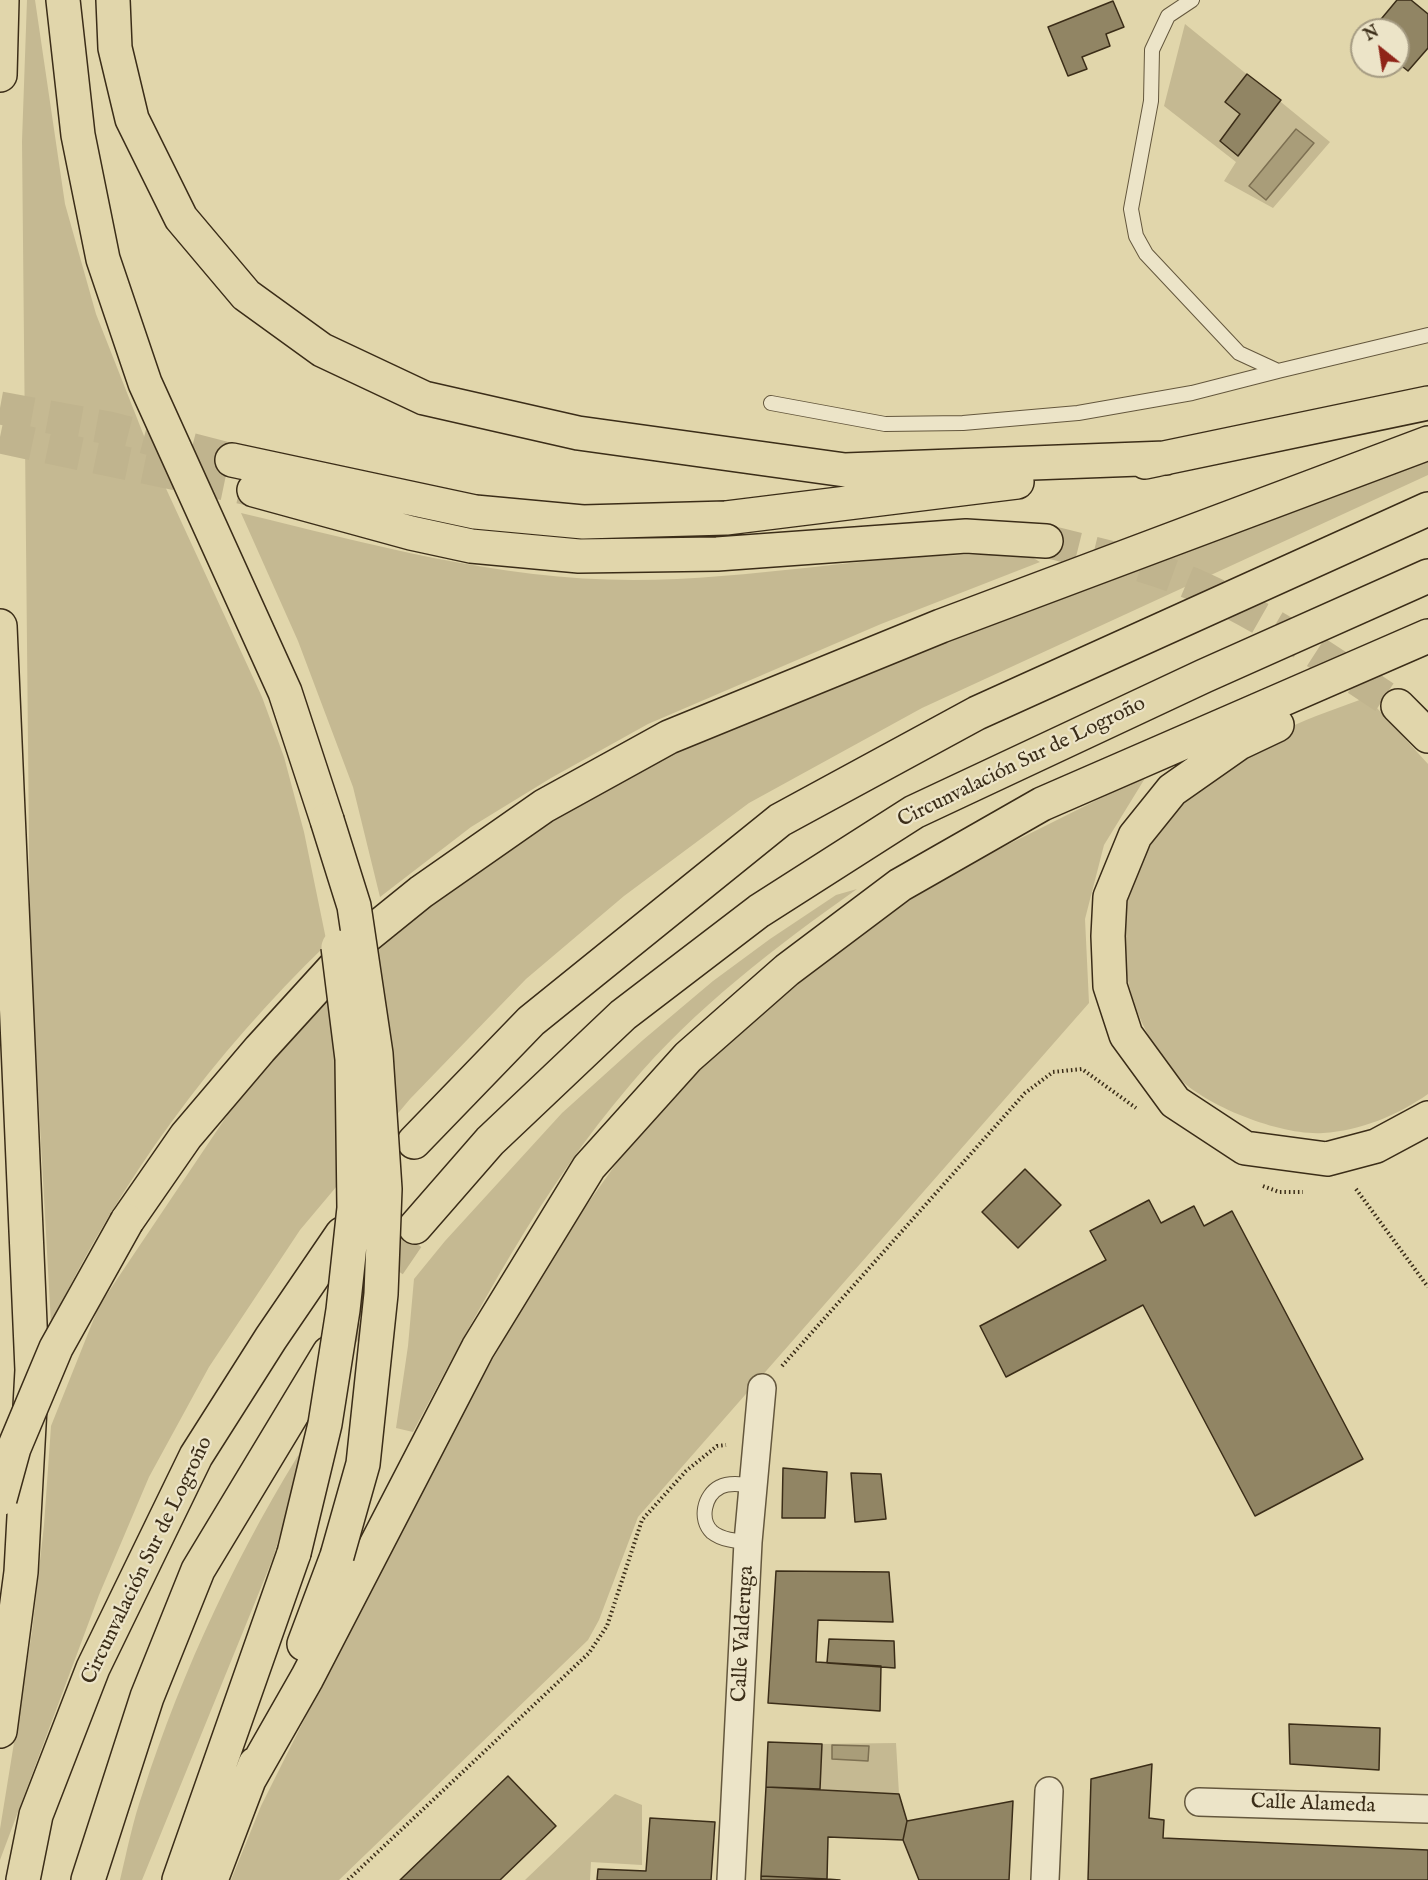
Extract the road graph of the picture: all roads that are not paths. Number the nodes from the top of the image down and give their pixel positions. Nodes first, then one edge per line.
1 (63, 0) edge
2 (112, 0) edge
3 (1192, 0) edge
4 (2, 4) edge
5 (0, 75) edge
6 (1428, 335) edge
7 (1278, 371) junction
8 (771, 403) dead end
9 (1428, 403) edge
10 (1428, 443) edge
11 (1166, 458) junction
12 (232, 460) tunnel mouth
13 (254, 490) tunnel mouth
14 (1428, 509) edge
15 (1046, 541) tunnel mouth
16 (1428, 576) edge
17 (0, 626) edge
18 (1428, 636) edge
19 (1428, 650) edge
20 (1398, 706) tunnel mouth
21 (1428, 736) edge
22 (327, 820) junction
23 (1428, 1118) edge
24 (414, 1142) dead end
25 (415, 1227) tunnel mouth
26 (342, 1234) dead end
27 (329, 1353) tunnel mouth
28 (762, 1388) road end
29 (753, 1486) junction
30 (0, 1499) edge
31 (748, 1542) junction
32 (0, 1731) edge
33 (246, 1785) junction
34 (1049, 1791) dead end
35 (1199, 1802) dead end
36 (1428, 1809) edge
37 (23, 1880) edge
38 (88, 1880) edge
39 (179, 1880) edge
40 (211, 1880) edge
41 (731, 1880) edge
42 (1046, 1880) edge

1 - 22 highway
2 - 11 highway
3 - 7 lane
4 - 5 highway
6 - 7 lane
7 - 8 lane
9 - 11 highway
10 - 30 highway, bridge
11 - 12 highway
13 - 15 highway
14 - 24 highway
16 - 25 highway, Circunvalación Sur de Logroño
17 - 32 highway
18 - 33 highway
19 - 23 highway
20 - 21 highway
22 - 33 highway, bridge
22 - 39 highway, bridge
26 - 37 highway, Circunvalación Sur de Logroño
27 - 38 highway
28 - 29 street, Calle Valderuga
29 - 31 street, Calle Valderuga
29 - 31 lane
31 - 41 street, Calle Valderuga
33 - 40 highway
34 - 42 street
35 - 36 street, Calle Alameda

